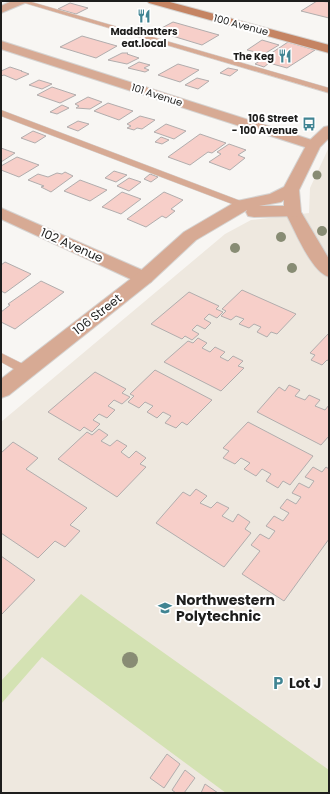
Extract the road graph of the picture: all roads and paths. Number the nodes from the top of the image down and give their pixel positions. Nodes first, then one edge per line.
1 (21, 1) edge
2 (153, 1) edge
3 (1, 10) edge
4 (1, 45) edge
5 (329, 49) edge
6 (329, 91) edge
7 (1, 113) edge
8 (329, 130) edge
9 (313, 145) junction
10 (291, 190) junction
11 (243, 205) junction
12 (293, 212) junction
13 (1, 213) edge
14 (190, 236) junction
15 (329, 271) edge
16 (144, 278) junction
17 (1, 358) edge
18 (25, 370) junction
19 (1, 390) edge

1 - 3 street
1 - 6 lane
2 - 5 main road, 100 Avenue
4 - 9 street, 101 Avenue
7 - 11 lane
8 - 9 street
9 - 10 street
10 - 11 street, 106 Street
10 - 12 street
11 - 14 street, 106 Street
12 - 14 street, 106 Street
12 - 15 street
13 - 16 street, 102 Avenue
14 - 16 street, 106 Street
16 - 18 street, 106 Street
17 - 18 lane
18 - 19 street, 106 Street

